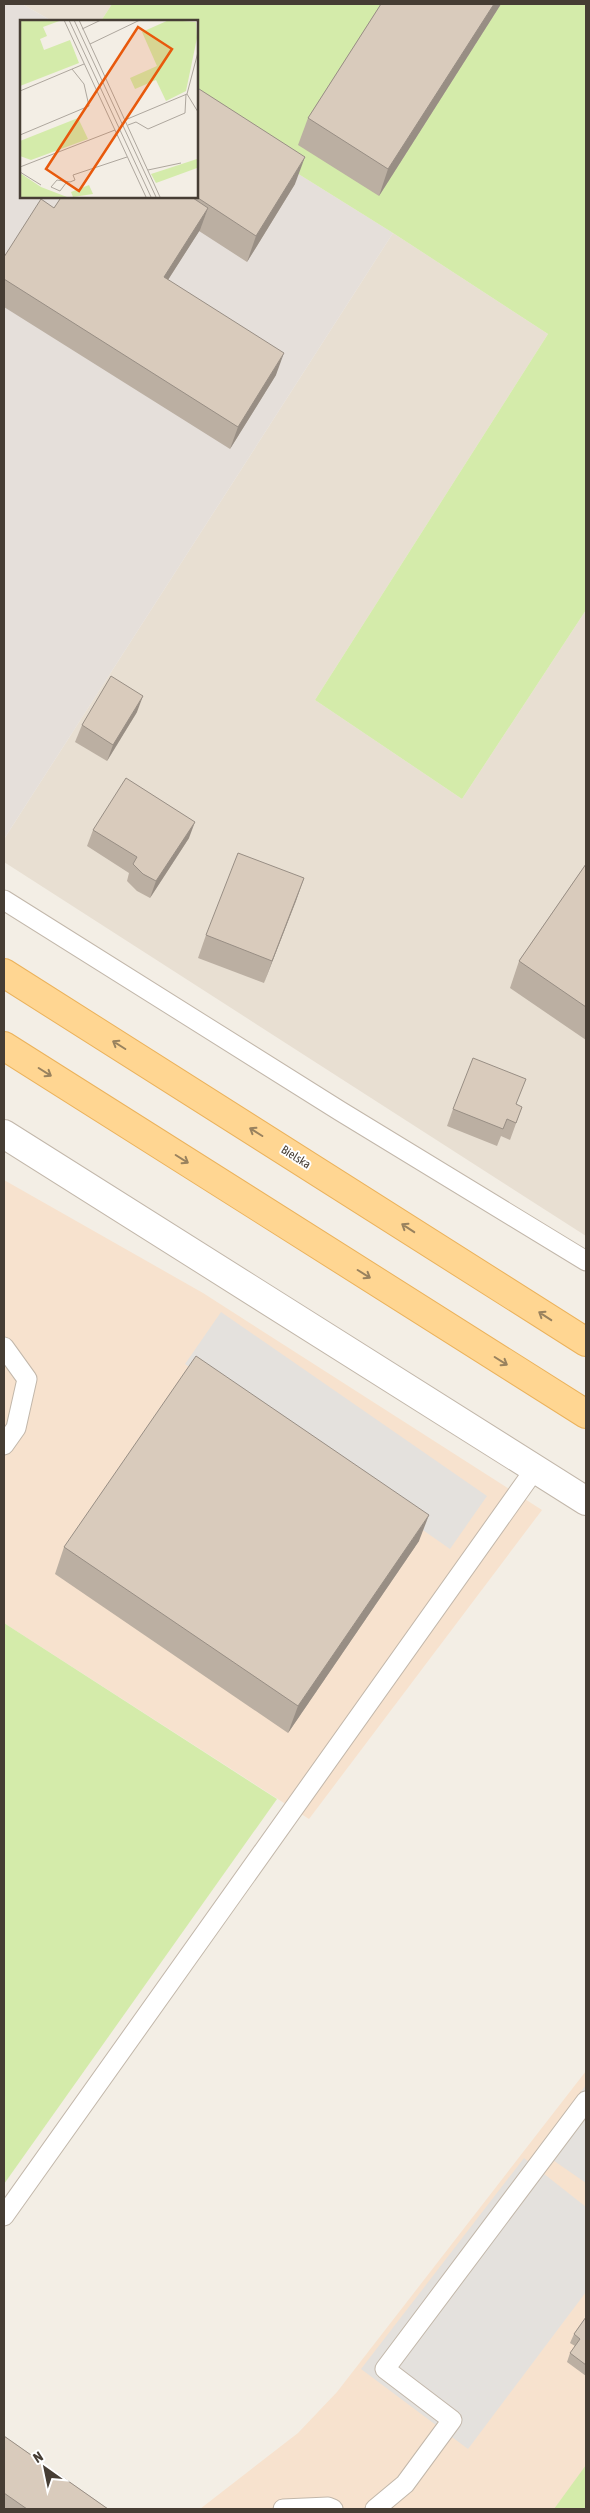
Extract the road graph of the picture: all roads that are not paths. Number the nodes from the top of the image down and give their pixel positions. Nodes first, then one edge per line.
1 (4, 900) edge
2 (4, 973) edge
3 (4, 1046) edge
4 (4, 1134) edge
5 (586, 1261) edge
6 (586, 1342) edge
7 (4, 1347) edge
8 (586, 1414) edge
9 (4, 1445) edge
10 (535, 1469) junction
11 (586, 1501) edge
12 (586, 2101) edge
13 (4, 2216) edge
14 (283, 2509) edge
15 (333, 2509) edge
16 (375, 2509) edge

1 - 5 lane
6 -> 2 main road, Bielska
3 -> 8 main road
4 - 10 street
7 - 9 lane
10 - 11 street
10 - 13 lane
12 - 16 lane
14 - 15 lane

